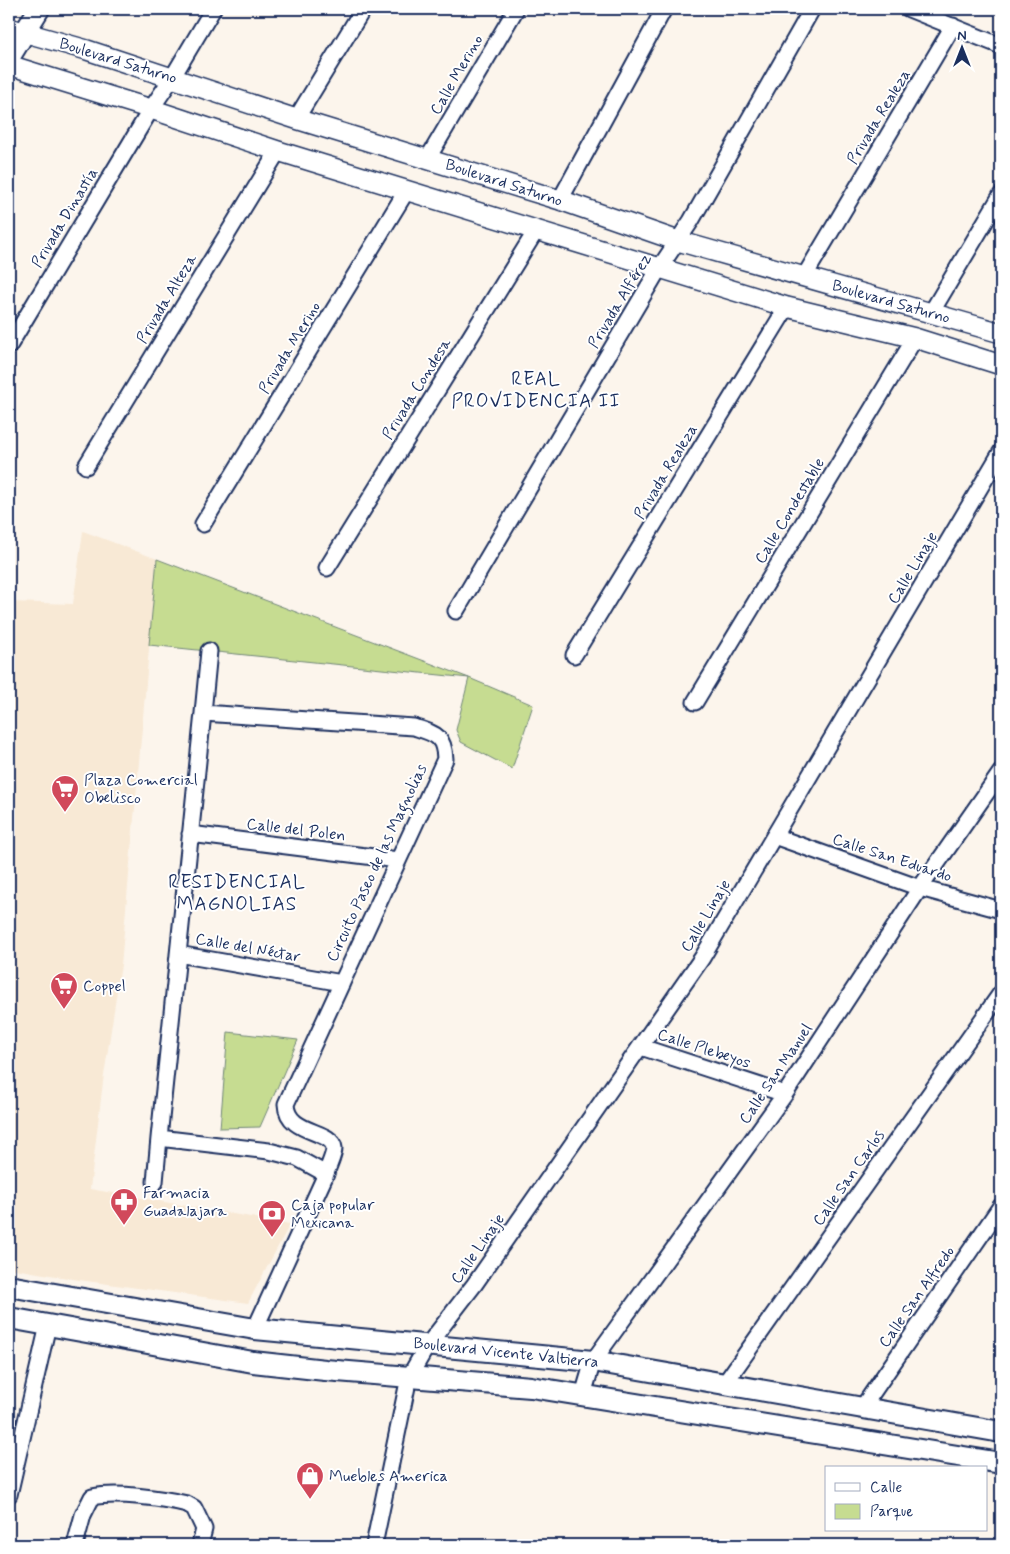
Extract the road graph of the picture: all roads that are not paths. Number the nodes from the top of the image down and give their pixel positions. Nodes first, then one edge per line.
1 (39, 9) edge
2 (213, 9) edge
3 (363, 9) edge
4 (516, 9) edge
5 (664, 9) edge
6 (812, 9) edge
7 (909, 9) edge
8 (953, 26) junction
9 (17, 30) edge
10 (1001, 46) edge
11 (9, 58) edge
12 (9, 65) edge
13 (172, 78) junction
14 (151, 109) junction
15 (296, 118) junction
16 (278, 151) junction
17 (428, 158) junction
18 (407, 190) junction
19 (1001, 195) edge
20 (560, 200) junction
21 (537, 229) junction
22 (678, 240) junction
23 (660, 267) junction
24 (804, 277) junction
25 (787, 307) junction
26 (931, 313) junction
27 (1001, 333) edge
28 (915, 338) junction
29 (9, 346) edge
30 (1001, 364) edge
31 (1001, 452) edge
32 (86, 466) dead end
33 (203, 524) dead end
34 (327, 568) dead end
35 (456, 611) dead end
36 (209, 651) dead end
37 (574, 655) dead end
38 (695, 702) dead end
39 (203, 713) junction
40 (1001, 772) edge
41 (190, 834) junction
42 (774, 836) junction
43 (398, 860) junction
44 (920, 888) junction
45 (1001, 910) edge
46 (178, 954) junction
47 (342, 982) junction
48 (1001, 993) edge
49 (641, 1047) junction
50 (785, 1094) junction
51 (159, 1138) junction
52 (326, 1174) junction
53 (155, 1182) dead end
54 (1001, 1206) edge
55 (9, 1286) edge
56 (9, 1318) edge
57 (48, 1325) junction
58 (255, 1329) junction
59 (428, 1346) junction
60 (593, 1361) junction
61 (409, 1377) junction
62 (725, 1383) junction
63 (582, 1395) junction
64 (862, 1408) junction
65 (1000, 1429) edge
66 (1001, 1463) edge
67 (9, 1495) edge
68 (75, 1545) edge
69 (200, 1545) edge
70 (374, 1545) edge

1 - 9 main road
2 - 13 street, Privada Dinastía
3 - 15 street
4 - 17 street, Calle Merino
5 - 20 street
6 - 22 street, Privada Alférez
7 - 8 street
8 - 10 street
8 - 24 street, Privada Realeza
9 - 11 main road
9 - 13 street, Boulevard Saturno
12 - 14 street, Boulevard Saturno
13 - 14 street, Privada Dinastía
13 - 15 street, Boulevard Saturno
14 - 16 street, Boulevard Saturno
14 - 29 street, Privada Dinastía
15 - 17 street, Boulevard Saturno
16 - 18 street, Boulevard Saturno
16 - 32 street, Privada Alteza
17 - 20 street, Boulevard Saturno
18 - 21 street, Boulevard Saturno
18 - 33 street, Privada Merino
19 - 26 street
20 - 22 street, Boulevard Saturno
21 - 23 street, Boulevard Saturno
21 - 34 street, Privada Condesa
22 - 23 street, Privada Alférez
22 - 24 street, Boulevard Saturno
23 - 25 street, Boulevard Saturno
23 - 35 street, Privada Alférez
24 - 26 street, Boulevard Saturno
25 - 28 street, Boulevard Saturno
25 - 37 street, Privada Realeza
26 - 27 street, Boulevard Saturno
28 - 30 street, Boulevard Saturno
28 - 38 street, Calle Condestable
31 - 42 street, Calle Linaje
36 - 39 street
39 - 41 street
39 - 43 street, Circuito Paseo de las Magnolias
40 - 44 street, Calle San Manuel
41 - 43 street, Calle del Polen
41 - 46 street
42 - 44 street, Calle San Eduardo
42 - 49 street, Calle Linaje
43 - 47 street, Circuito Paseo de las Magnolias
44 - 45 street, Calle San Eduardo
44 - 50 street, Calle San Manuel
46 - 47 street, Calle del Néctar
46 - 51 street
47 - 52 street, Circuito Paseo de las Magnolias
48 - 62 street, Calle San Carlos
49 - 50 street, Calle Plebeyos
49 - 59 street, Calle Linaje
50 - 60 street, Calle San Manuel
51 - 52 street
51 - 53 street
52 - 58 street, Circuito Paseo de las Magnolias
54 - 64 street, Calle San Alfredo
55 - 58 main road, Boulevard Vicente Valtierra
56 - 57 main road, Boulevard Vicente Valtierra
57 - 61 main road, Boulevard Vicente Valtierra
57 - 67 street
58 - 59 main road, Boulevard Vicente Valtierra
59 - 60 main road, Boulevard Vicente Valtierra
59 - 61 street, Calle Linaje
60 - 62 main road, Boulevard Vicente Valtierra
60 - 63 street, Calle San Manuel
61 - 63 main road, Boulevard Vicente Valtierra
61 - 70 street, Calle Linaje
62 - 64 main road, Boulevard Vicente Valtierra
63 - 66 main road, Boulevard Vicente Valtierra
64 - 65 main road, Boulevard Vicente Valtierra
68 - 69 street

